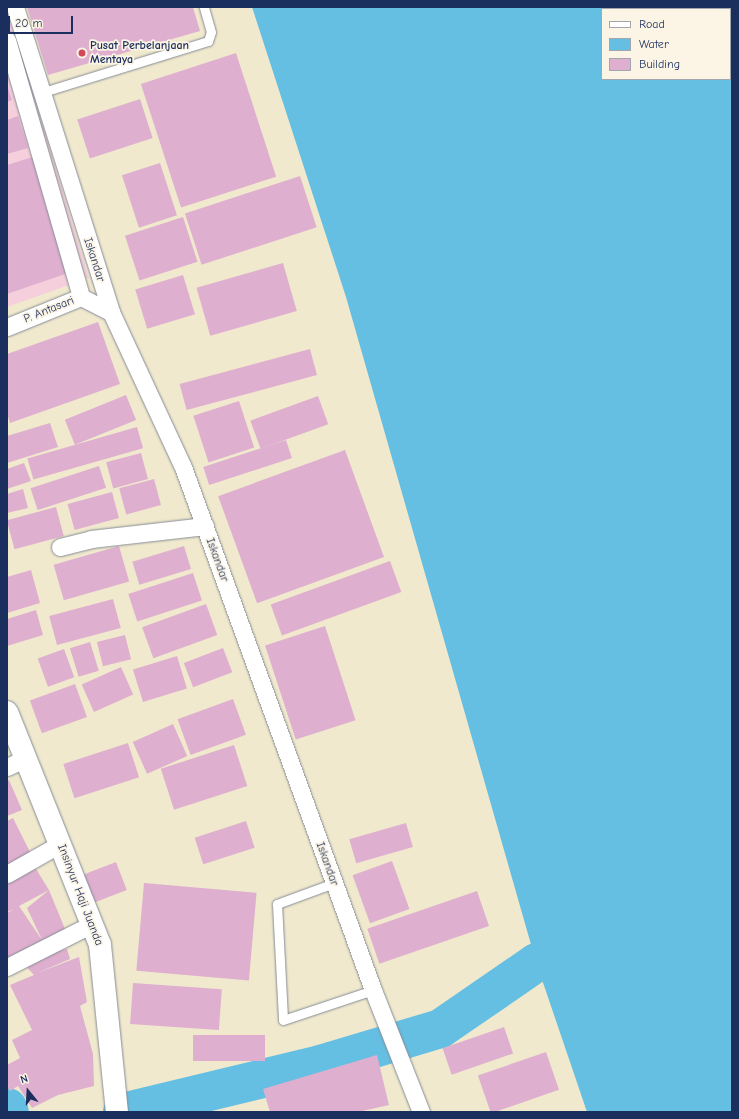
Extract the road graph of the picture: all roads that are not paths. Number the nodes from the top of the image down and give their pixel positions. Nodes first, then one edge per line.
1 (15, 7) edge
2 (204, 7) edge
3 (7, 40) edge
4 (40, 93) junction
5 (82, 297) junction
6 (111, 312) junction
7 (7, 327) edge
8 (204, 526) junction
9 (60, 547) dead end
10 (7, 712) edge
11 (16, 763) edge
12 (60, 844) junction
13 (7, 874) edge
14 (334, 883) junction
15 (92, 924) junction
16 (7, 967) edge
17 (373, 990) junction
18 (117, 1112) edge
19 (421, 1112) edge

1 - 4 street, Iskandar
2 - 4 lane
3 - 5 street, Iskandar
4 - 6 street, Iskandar
5 - 6 street, P. Antasari
5 - 7 street, P. Antasari
6 - 8 street, Iskandar
8 - 9 street
8 - 14 street, Iskandar
10 - 11 street, Insinyur Haji Juanda
11 - 12 street, Insinyur Haji Juanda
12 - 13 street
12 - 15 street, Insinyur Haji Juanda
14 - 17 street, Iskandar
14 - 17 lane
15 - 16 street
15 - 18 street, Insinyur Haji Juanda
17 - 19 street, Iskandar

